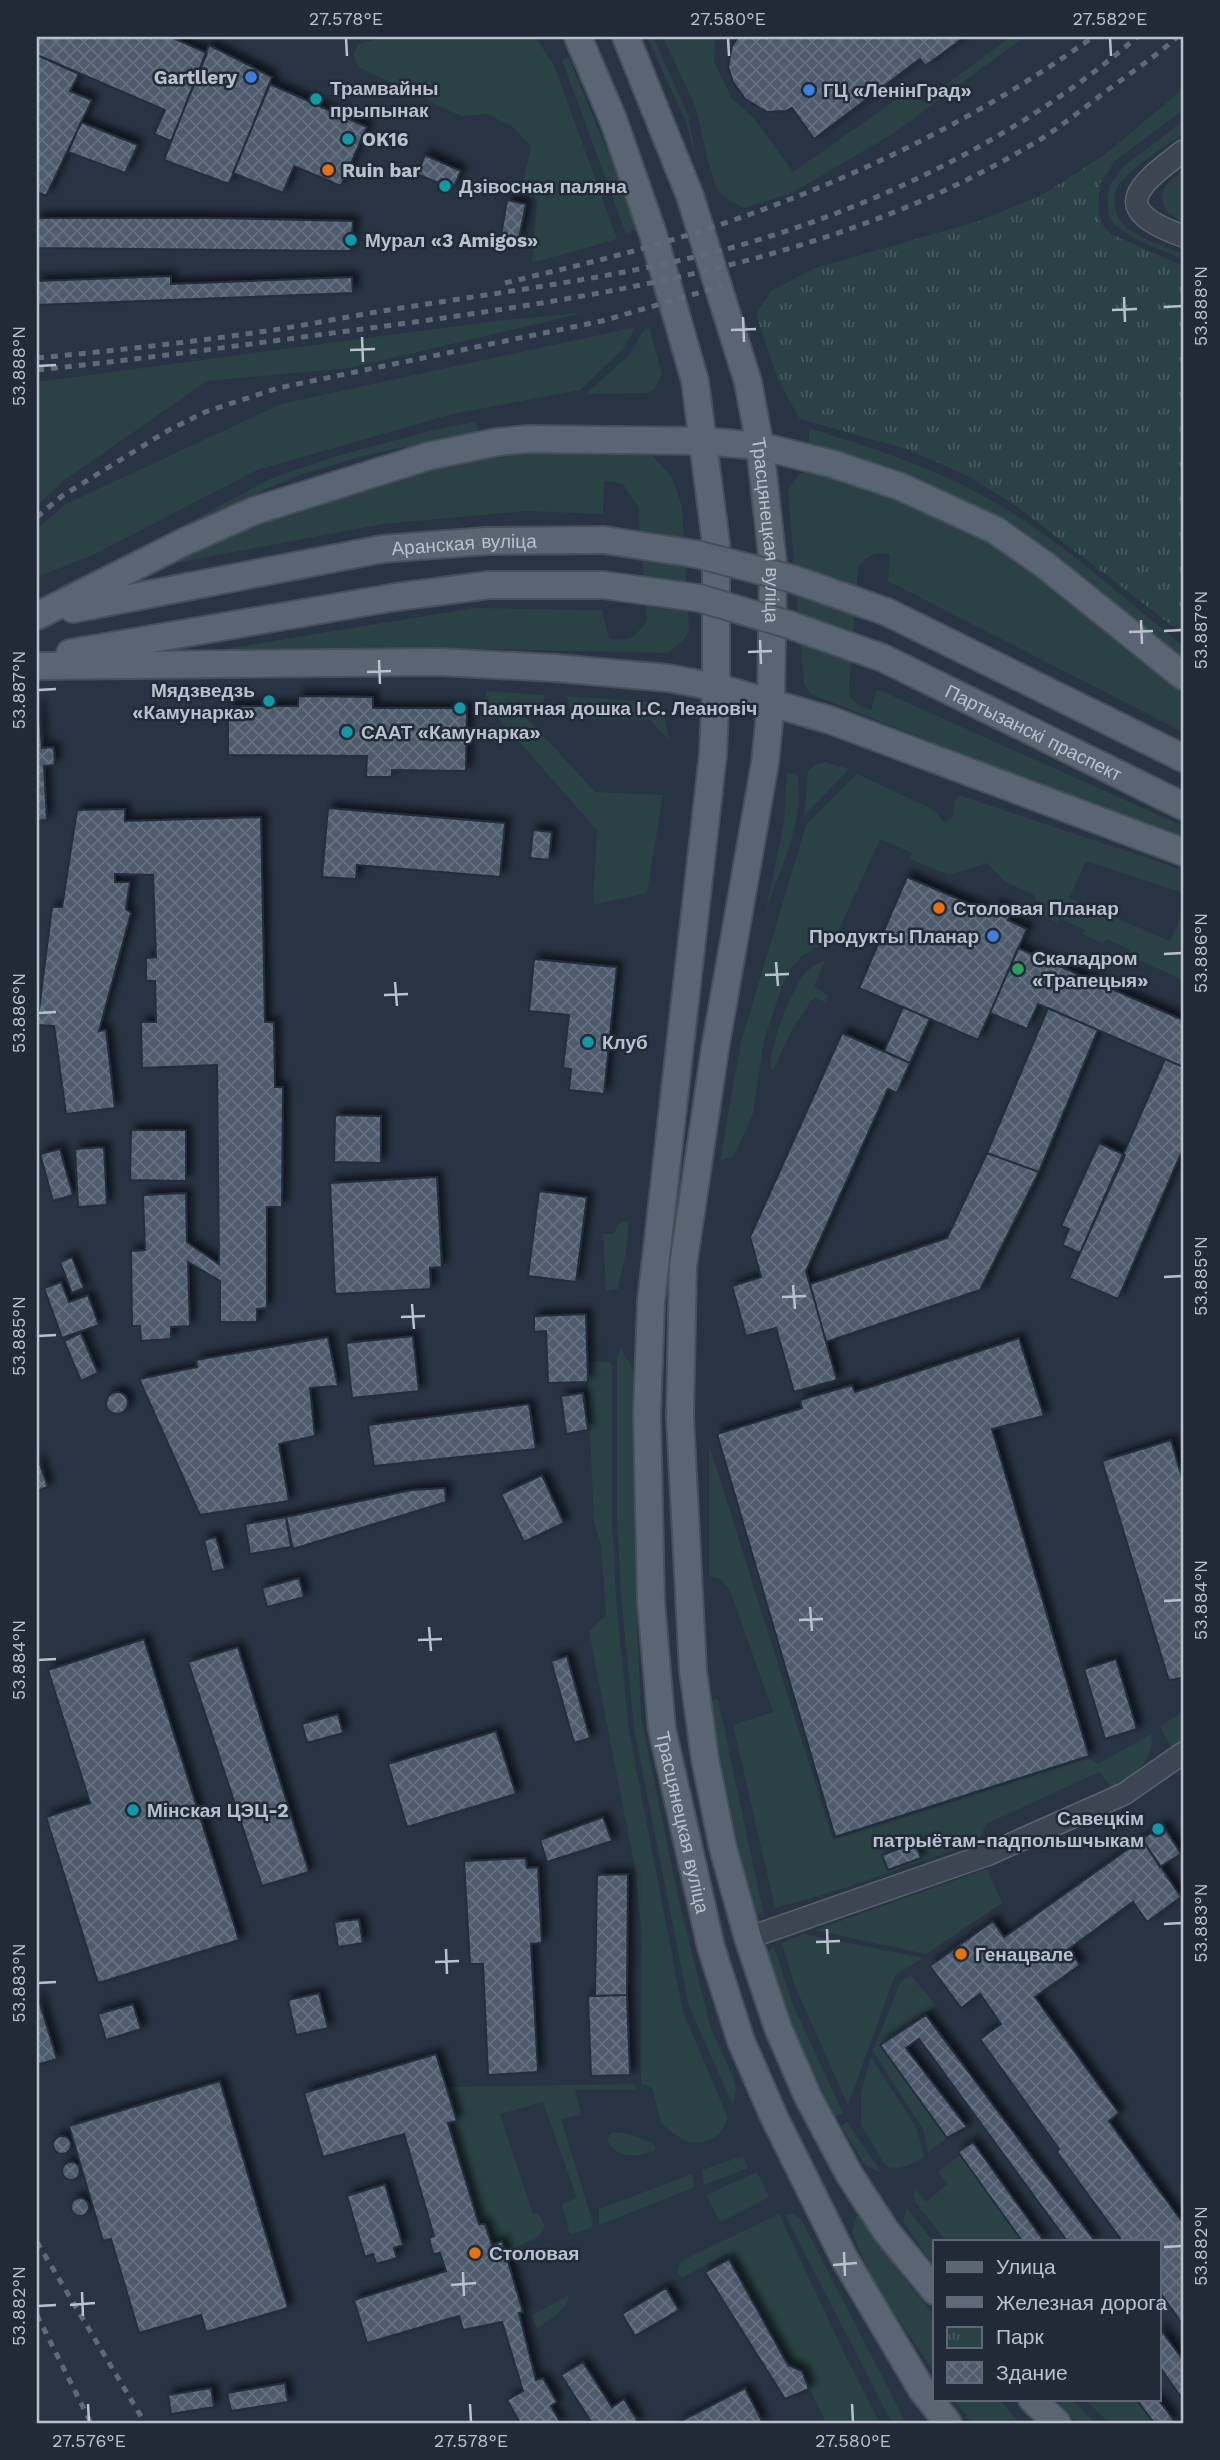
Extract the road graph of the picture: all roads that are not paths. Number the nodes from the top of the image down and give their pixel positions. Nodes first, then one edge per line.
1 (578, 37) edge
2 (626, 37) edge
3 (1183, 151) edge
4 (1173, 232) edge
5 (704, 441) junction
6 (760, 446) junction
7 (37, 616) edge
8 (37, 658) edge
9 (37, 666) edge
10 (1183, 676) edge
11 (716, 687) junction
12 (771, 703) junction
13 (1183, 758) edge
14 (1183, 806) edge
15 (1183, 852) edge
16 (666, 1163) junction
17 (696, 1166) junction
18 (1178, 1757) edge
19 (748, 1938) junction
20 (711, 1947) junction
21 (845, 2167) junction
22 (808, 2186) junction
23 (933, 2289) edge
24 (922, 2390) junction
25 (1033, 2400) edge
26 (937, 2423) edge
27 (948, 2423) edge
28 (1057, 2423) edge

1 - 5 main road, Трасцянецкая вуліца
2 - 6 main road, Трасцянецкая вуліца
3 - 4 street
5 - 6 main road
5 - 7 main road
5 - 11 main road, Трасцянецкая вуліца
6 - 10 main road
6 - 12 main road, Трасцянецкая вуліца
7 - 13 main road, Аранская вуліца, bridge
8 - 14 main road, Партызанскі праспект, bridge
9 - 11 main road
11 - 12 main road
11 - 16 main road, Трасцянецкая вуліца
12 - 15 main road
12 - 17 main road, Трасцянецкая вуліца
16 - 17 main road
16 - 20 main road, Трасцянецкая вуліца
17 - 19 main road, Трасцянецкая вуліца
18 - 19 street
19 - 20 main road
19 - 21 main road, Трасцянецкая вуліца
20 - 22 main road, Трасцянецкая вуліца
21 - 22 main road
21 - 23 main road, Трасцянецкая вуліца
22 - 24 main road, Трасцянецкая вуліца
24 - 26 main road
24 - 27 main road, Трасцянецкая вуліца
25 - 28 main road

